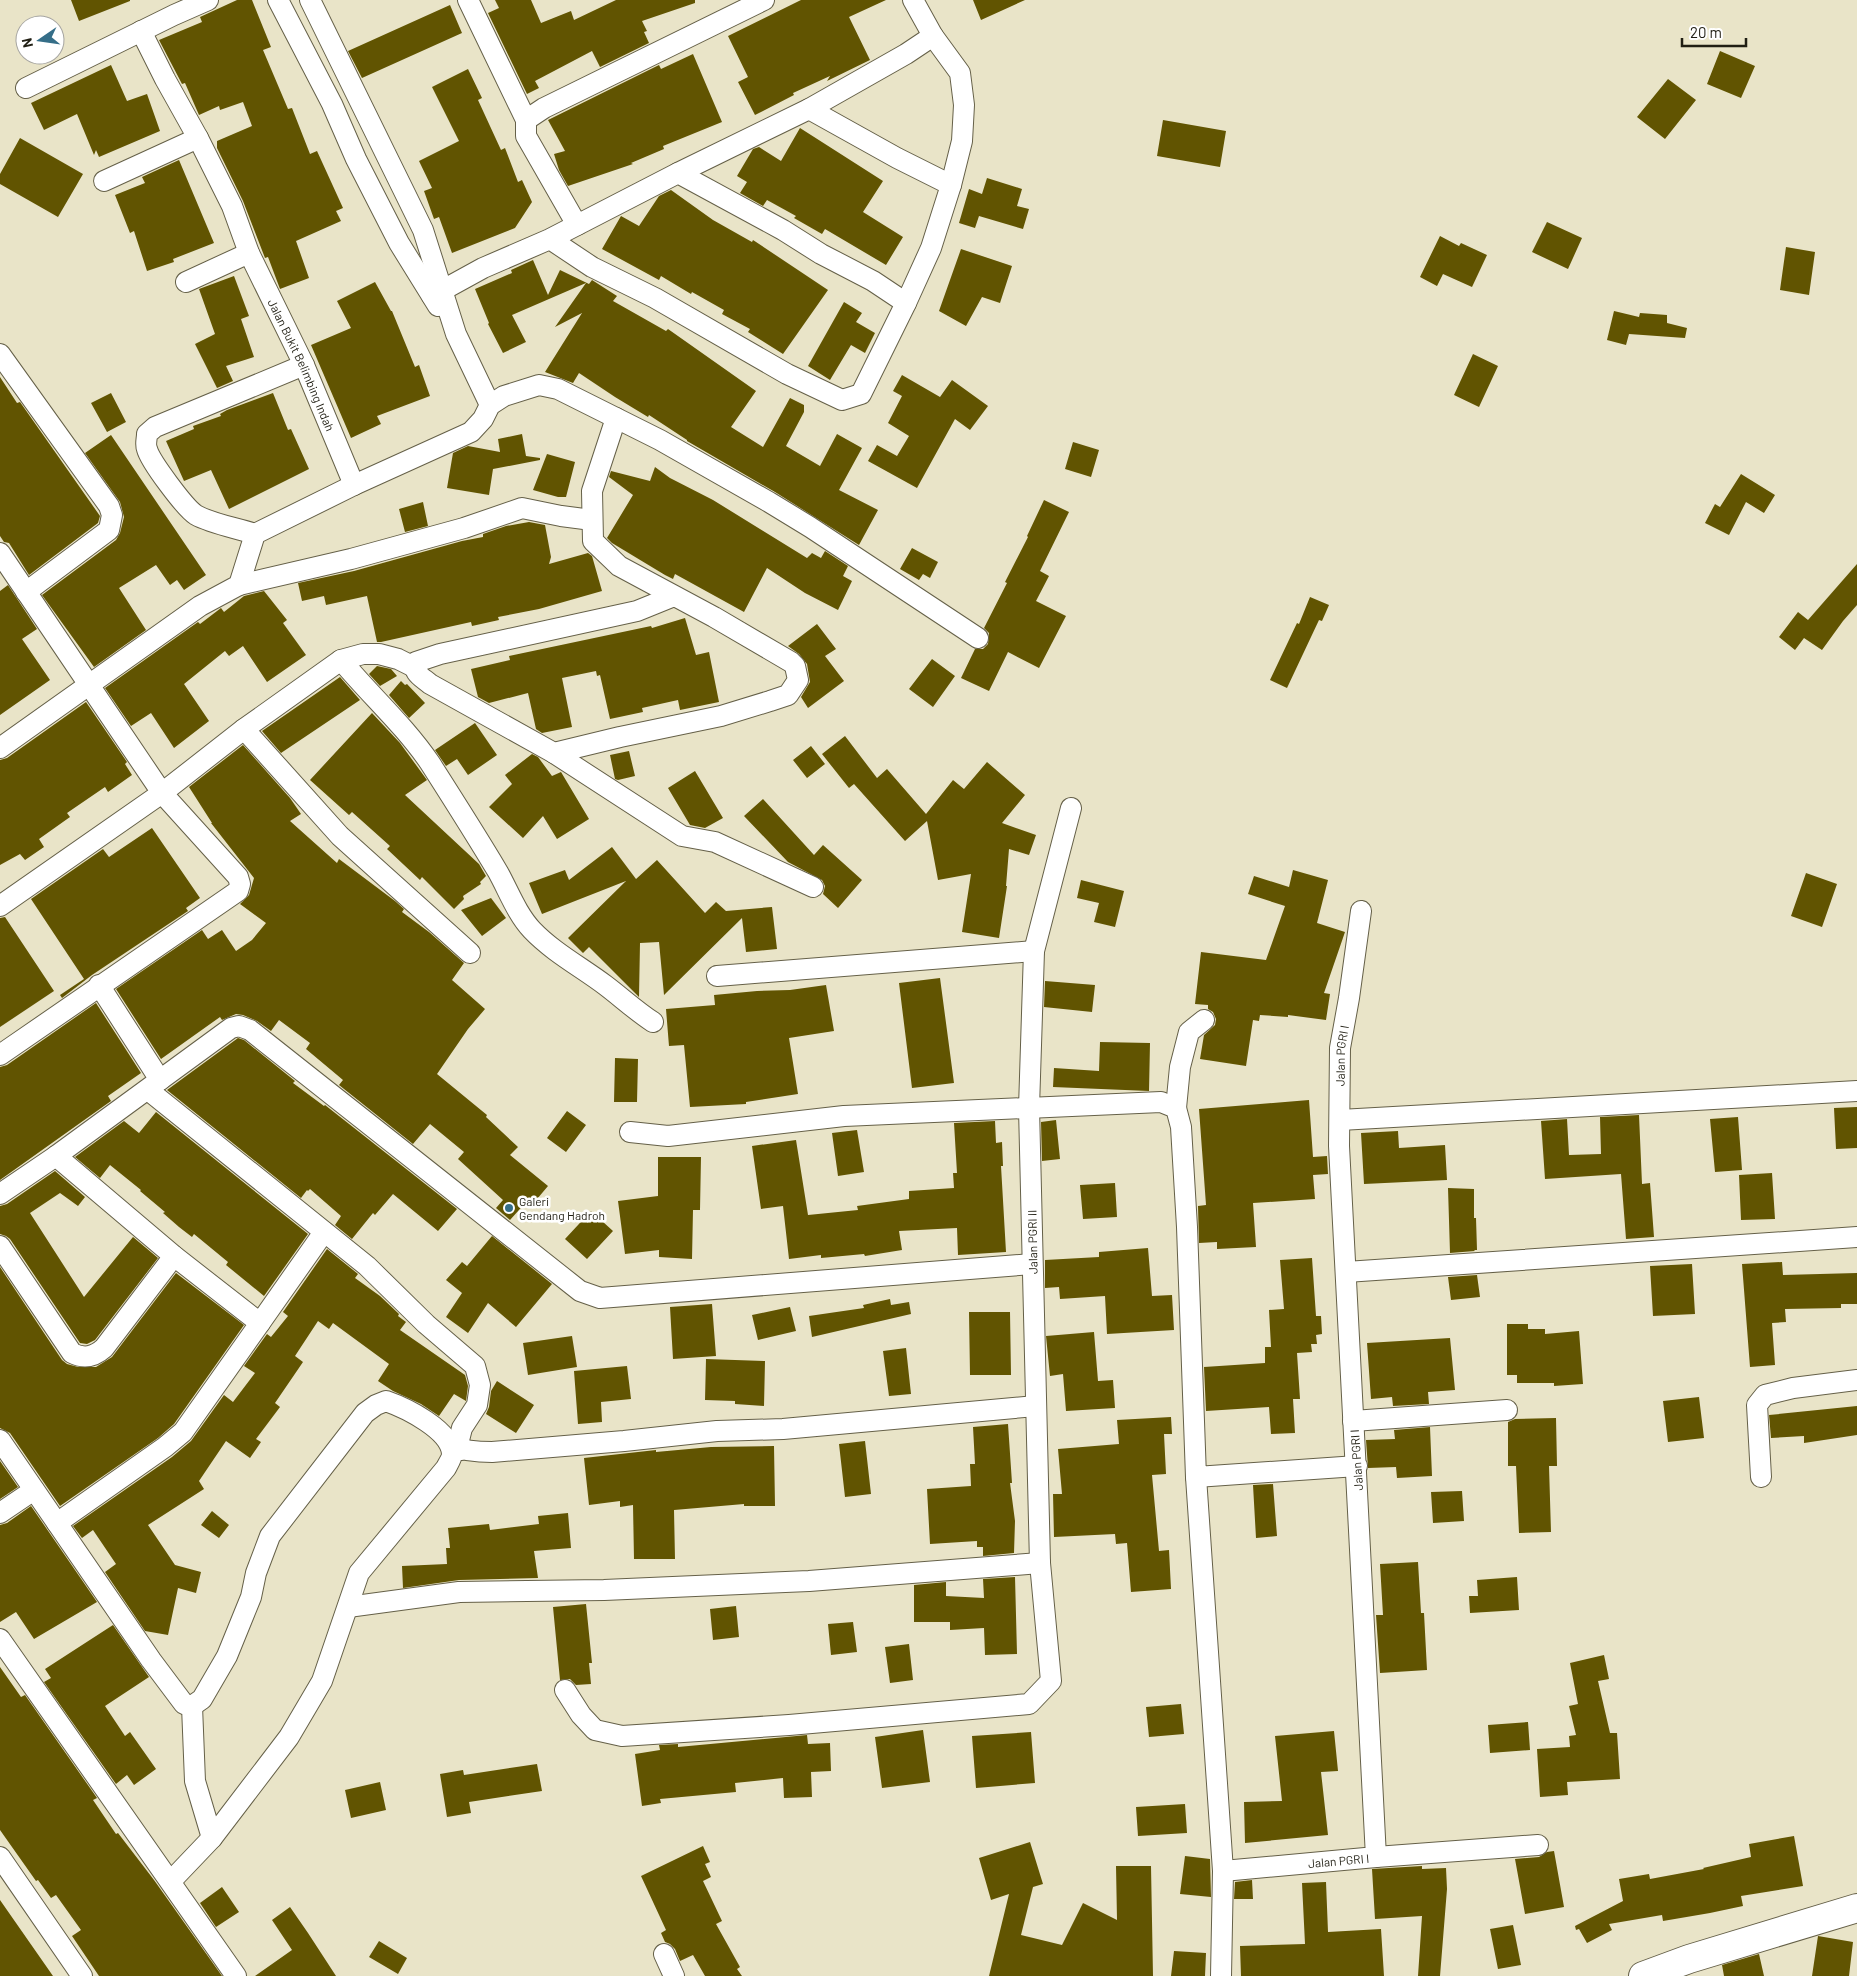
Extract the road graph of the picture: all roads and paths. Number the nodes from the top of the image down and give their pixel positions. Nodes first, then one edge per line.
1 (208, 0) edge
2 (278, 0) edge
3 (310, 0) edge
4 (468, 0) edge
5 (764, 0) edge
6 (913, 0) edge
7 (141, 31) junction
8 (933, 36) junction
9 (26, 88) dead end
10 (809, 109) junction
11 (526, 120) junction
12 (198, 138) junction
13 (678, 173) junction
14 (104, 181) dead end
15 (951, 185) junction
16 (577, 225) junction
17 (550, 238) junction
18 (249, 253) junction
19 (186, 282) dead end
20 (437, 294) junction
21 (906, 303) junction
22 (0, 354) edge
23 (304, 364) junction
24 (490, 405) junction
25 (616, 418) junction
26 (354, 485) junction
27 (592, 520) junction
28 (255, 534) junction
29 (0, 553) edge
30 (239, 585) junction
31 (26, 592) junction
32 (674, 596) junction
33 (978, 638) dead end
34 (341, 660) junction
35 (414, 668) junction
36 (88, 684) junction
37 (244, 729) junction
38 (0, 748) edge
39 (554, 753) junction
40 (162, 793) junction
41 (1071, 808) dead end
42 (813, 887) dead end
43 (0, 906) edge
44 (1361, 911) dead end
45 (1034, 951) junction
46 (470, 953) dead end
47 (717, 976) dead end
48 (99, 985) junction
49 (1204, 1020) dead end
50 (653, 1022) dead end
51 (0, 1055) edge
52 (154, 1085) junction
53 (1857, 1091) edge
54 (1029, 1108) junction
55 (1176, 1108) junction
56 (1340, 1120) junction
57 (630, 1132) dead end
58 (56, 1156) junction
59 (0, 1194) edge
60 (324, 1232) junction
61 (1857, 1237) edge
62 (0, 1246) edge
63 (174, 1256) junction
64 (1032, 1264) junction
65 (1346, 1272) junction
66 (260, 1323) junction
67 (1857, 1380) edge
68 (1036, 1406) junction
69 (1507, 1410) dead end
70 (1353, 1420) junction
71 (0, 1440) edge
72 (456, 1448) junction
73 (1357, 1466) junction
74 (1196, 1477) junction
75 (1761, 1477) dead end
76 (34, 1490) junction
77 (0, 1513) edge
78 (57, 1522) junction
79 (1040, 1563) junction
80 (348, 1608) junction
81 (0, 1639) edge
82 (565, 1690) dead end
83 (192, 1706) junction
84 (212, 1838) junction
85 (1538, 1845) dead end
86 (0, 1857) edge
87 (1376, 1857) junction
88 (1223, 1871) junction
89 (171, 1881) junction
90 (1857, 1908) edge
91 (664, 1954) dead end
92 (82, 1976) edge
93 (236, 1976) edge
94 (674, 1976) edge
95 (1221, 1976) edge
96 (1643, 1976) edge

1 - 7 street
2 - 20 street
3 - 20 street
4 - 11 street
5 - 11 street
6 - 8 street
7 - 9 street
7 - 12 street, Jalan Bukit Belimbing Indah
8 - 10 street
8 - 15 street
10 - 13 street
10 - 15 street
11 - 16 street
12 - 14 street
12 - 18 street, Jalan Bukit Belimbing Indah
13 - 16 street
13 - 21 street
15 - 21 street
16 - 17 street
17 - 20 street
17 - 21 street
18 - 19 street
18 - 23 street, Jalan Bukit Belimbing Indah
20 - 24 street
22 - 31 street
23 - 26 street, Jalan Bukit Belimbing Indah
23 - 28 street
24 - 25 street
24 - 26 street
25 - 27 street
25 - 33 street
26 - 28 street
27 - 30 street
27 - 32 street
28 - 30 street
29 - 31 street
30 - 36 street
31 - 36 street
32 - 35 street
32 - 39 street
34 - 35 street
34 - 37 street
34 - 50 street
35 - 39 street
36 - 38 street
36 - 40 street
37 - 40 street
37 - 46 street
39 - 42 street
40 - 43 street
40 - 48 street
41 - 45 street, Jalan PGRI II
44 - 56 street, Jalan PGRI I
45 - 47 street
45 - 54 street, Jalan PGRI II
48 - 51 street
48 - 52 street
49 - 55 street
52 - 58 street
52 - 60 street
52 - 64 street
53 - 56 street
54 - 55 street
54 - 57 street
54 - 64 street, Jalan PGRI II
55 - 74 street
56 - 65 street, Jalan PGRI I
58 - 59 street
58 - 63 street
60 - 66 street
60 - 72 street
61 - 65 street
62 - 63 street
63 - 66 street
64 - 68 street, Jalan PGRI II
65 - 70 street, Jalan PGRI I
66 - 78 street
67 - 75 street
68 - 72 street
68 - 79 street, Jalan PGRI II
69 - 70 street
70 - 73 street, Jalan PGRI I
71 - 76 street
72 - 80 street
72 - 83 street
73 - 74 street
73 - 87 street, Jalan PGRI I
74 - 88 street
76 - 77 street
76 - 78 street
78 - 83 street
79 - 80 street
79 - 82 street, Jalan PGRI II
80 - 84 street
81 - 89 street
83 - 84 street
84 - 89 street
85 - 87 street
86 - 92 street
87 - 88 street, Jalan PGRI I
88 - 95 street
89 - 93 street
90 - 96 street
91 - 94 street

